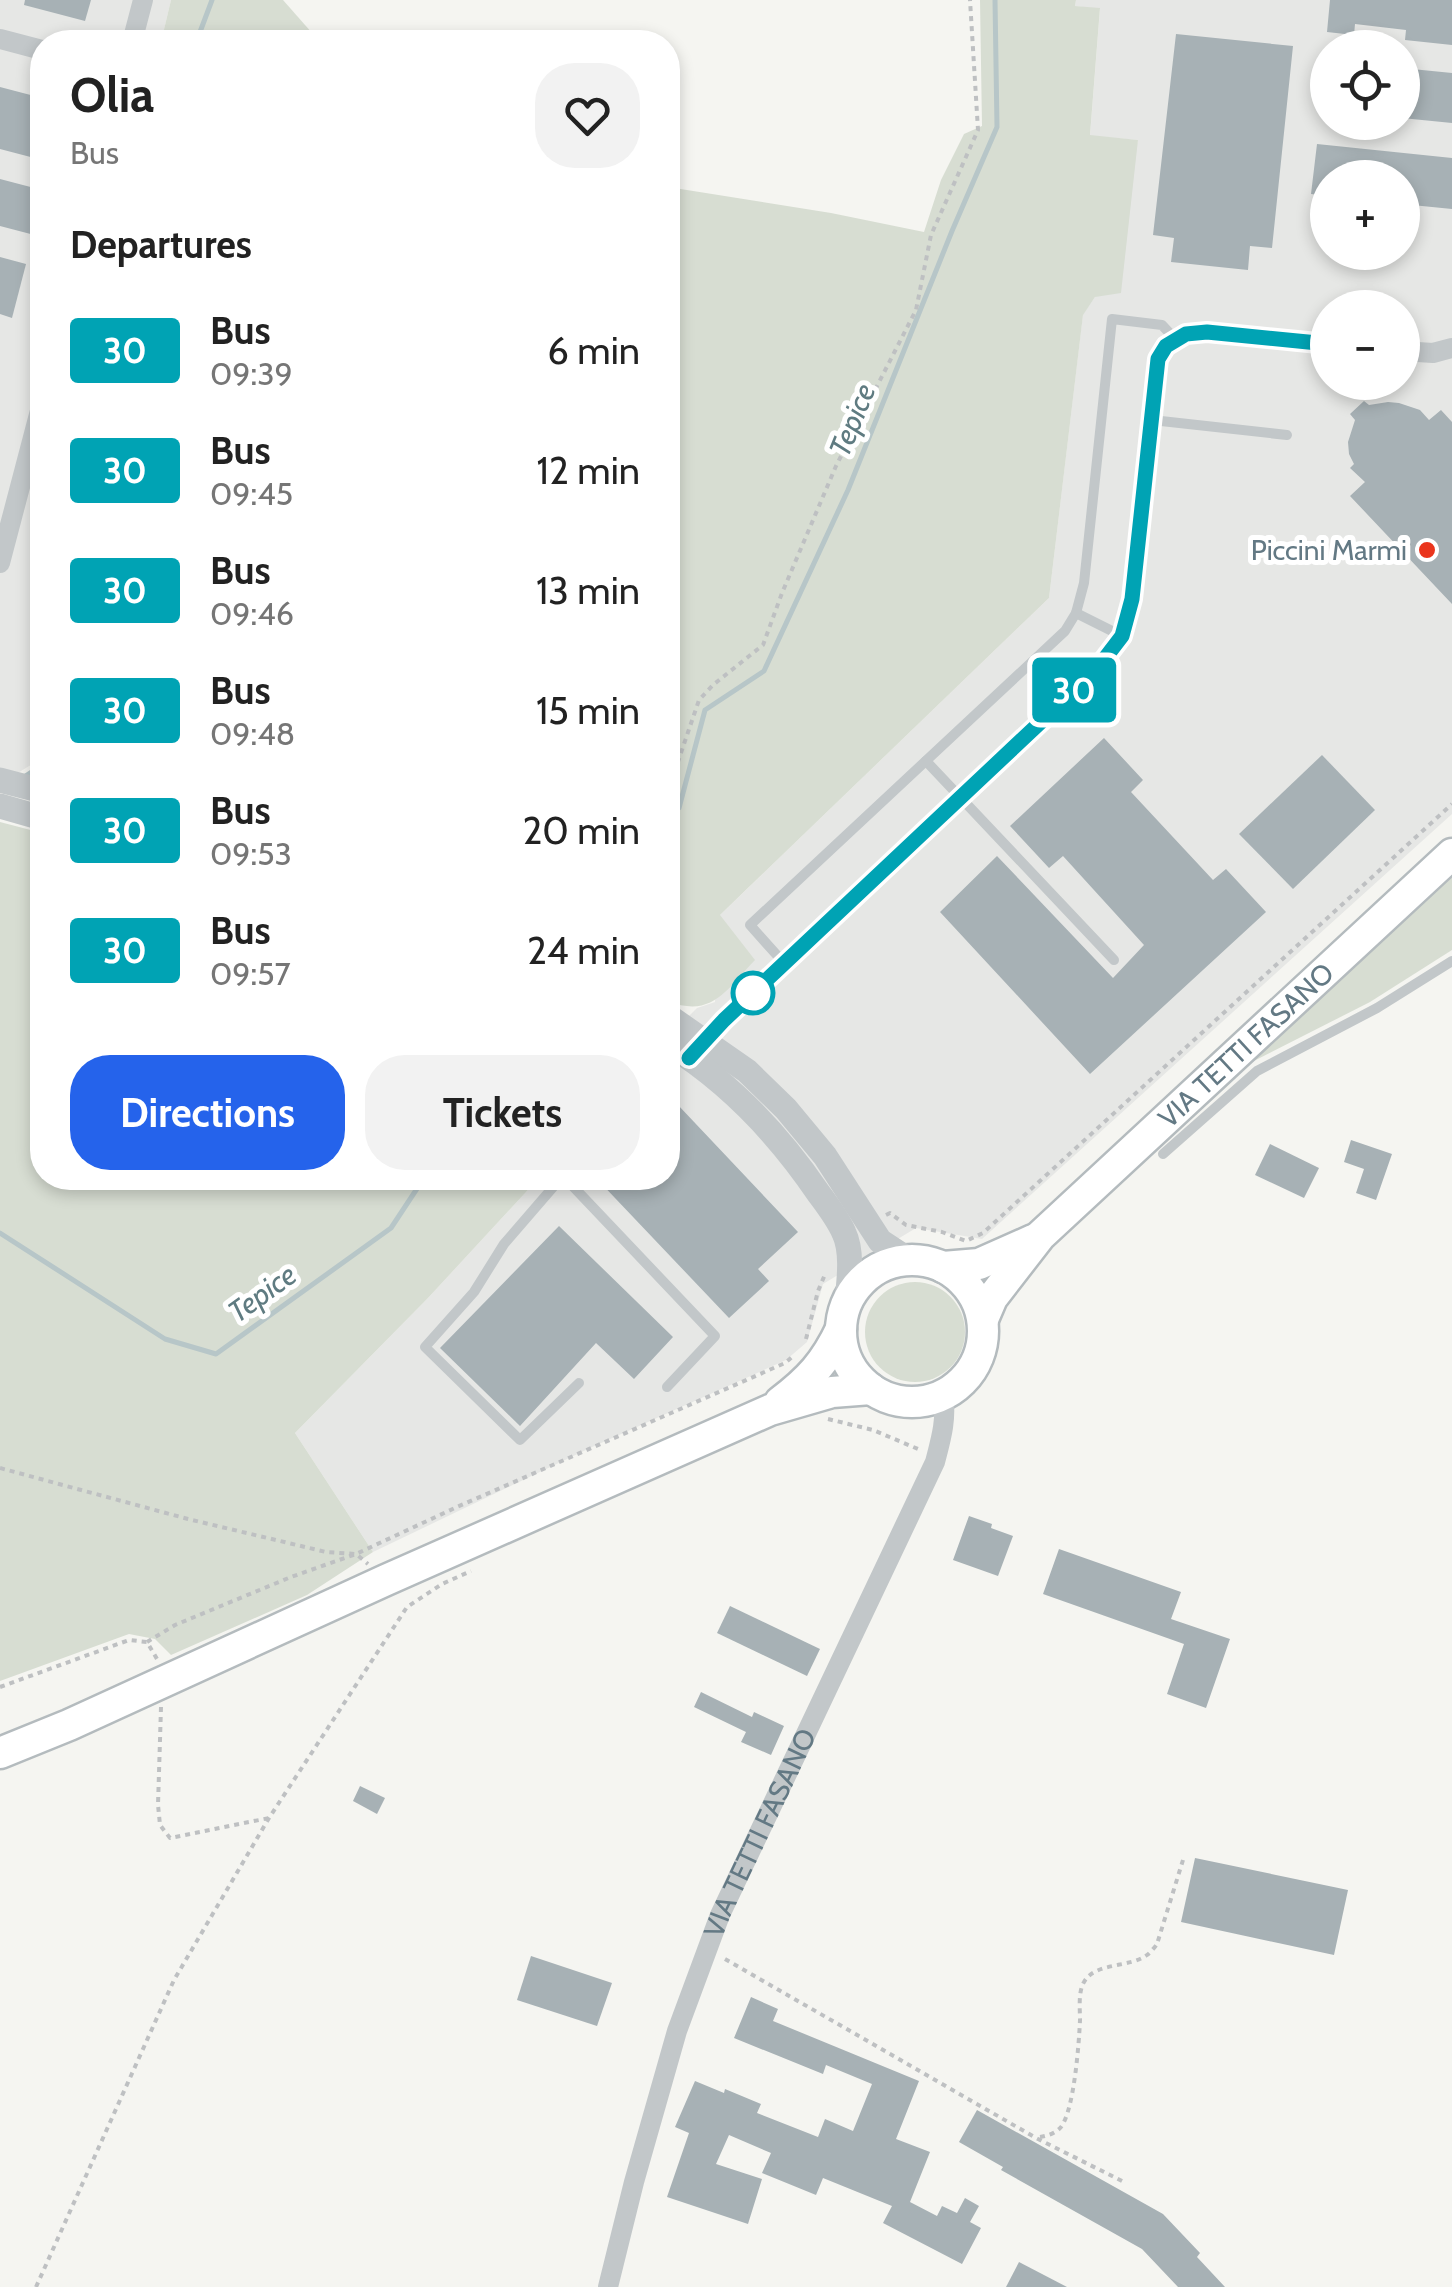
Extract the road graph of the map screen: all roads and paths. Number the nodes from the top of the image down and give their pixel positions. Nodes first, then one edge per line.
1 (143, 0) edge
2 (970, 0) edge
3 (135, 30) edge
4 (0, 40) edge
5 (30, 47) edge
6 (1175, 339) junction
7 (1310, 342) edge
8 (1452, 348) edge
9 (1420, 353) edge
10 (1152, 420) junction
11 (1287, 436) dead end
12 (30, 450) edge
13 (0, 564) edge
14 (1076, 613) junction
15 (1122, 636) junction
16 (680, 755) edge
17 (926, 762) junction
18 (0, 780) edge
19 (30, 788) edge
20 (959, 797) junction
21 (1452, 804) edge
22 (1452, 854) edge
23 (1114, 960) dead end
24 (1452, 962) edge
25 (784, 963) junction
26 (681, 1051) edge
27 (1230, 1078) junction
28 (1163, 1154) dead end
29 (552, 1190) edge
30 (575, 1190) edge
31 (878, 1220) dead end
32 (1040, 1236) junction
33 (909, 1260) junction
34 (830, 1264) dead end
35 (943, 1267) junction
36 (844, 1315) junction
37 (983, 1319) junction
38 (805, 1346) dead end
39 (795, 1354) dead end
40 (579, 1383) dead end
41 (667, 1387) dead end
42 (871, 1389) junction
43 (943, 1395) junction
44 (770, 1410) junction
45 (826, 1419) dead end
46 (934, 1462) junction
47 (0, 1468) edge
48 (356, 1554) junction
49 (477, 1568) dead end
50 (386, 1580) junction
51 (148, 1642) junction
52 (159, 1663) dead end
53 (0, 1687) edge
54 (161, 1699) dead end
55 (0, 1753) edge
56 (269, 1818) junction
57 (1183, 1860) dead end
58 (708, 1949) junction
59 (1036, 2138) junction
60 (1124, 2182) dead end
61 (36, 2287) edge
62 (608, 2287) edge

1 - 3 street
2 - 16 path
4 - 5 street
6 - 7 street
6 - 10 street
6 - 14 lane
8 - 9 street
10 - 11 lane
10 - 15 street
12 - 13 street
14 - 15 lane
14 - 17 lane
15 - 20 street
17 - 20 lane
17 - 25 lane
18 - 19 street
20 - 23 lane
20 - 25 street
21 - 31 path
22 - 27 main road, VIA TETTI FASANO
24 - 27 lane
25 - 26 street
26 - 33 street
26 - 36 street
27 - 28 lane
27 - 32 main road, VIA TETTI FASANO
29 - 40 lane
30 - 41 lane
32 - 35 main road, VIA TETTI FASANO
32 - 37 main road, VIA TETTI FASANO
33 - 35 main road
33 - 36 main road
34 - 38 path
35 - 37 main road
36 - 42 main road
36 - 44 main road
37 - 43 main road
39 - 48 path
42 - 43 main road
42 - 44 main road
43 - 46 street, VIA TETTI FASANO
44 - 50 main road
45 - 46 path
46 - 58 street, VIA TETTI FASANO
47 - 48 path
48 - 50 path
48 - 51 path
49 - 56 path
50 - 55 main road
51 - 52 path
51 - 53 path
54 - 56 path
56 - 61 path
57 - 59 path
58 - 59 path
58 - 62 street, VIA TETTI FASANO
59 - 60 path

